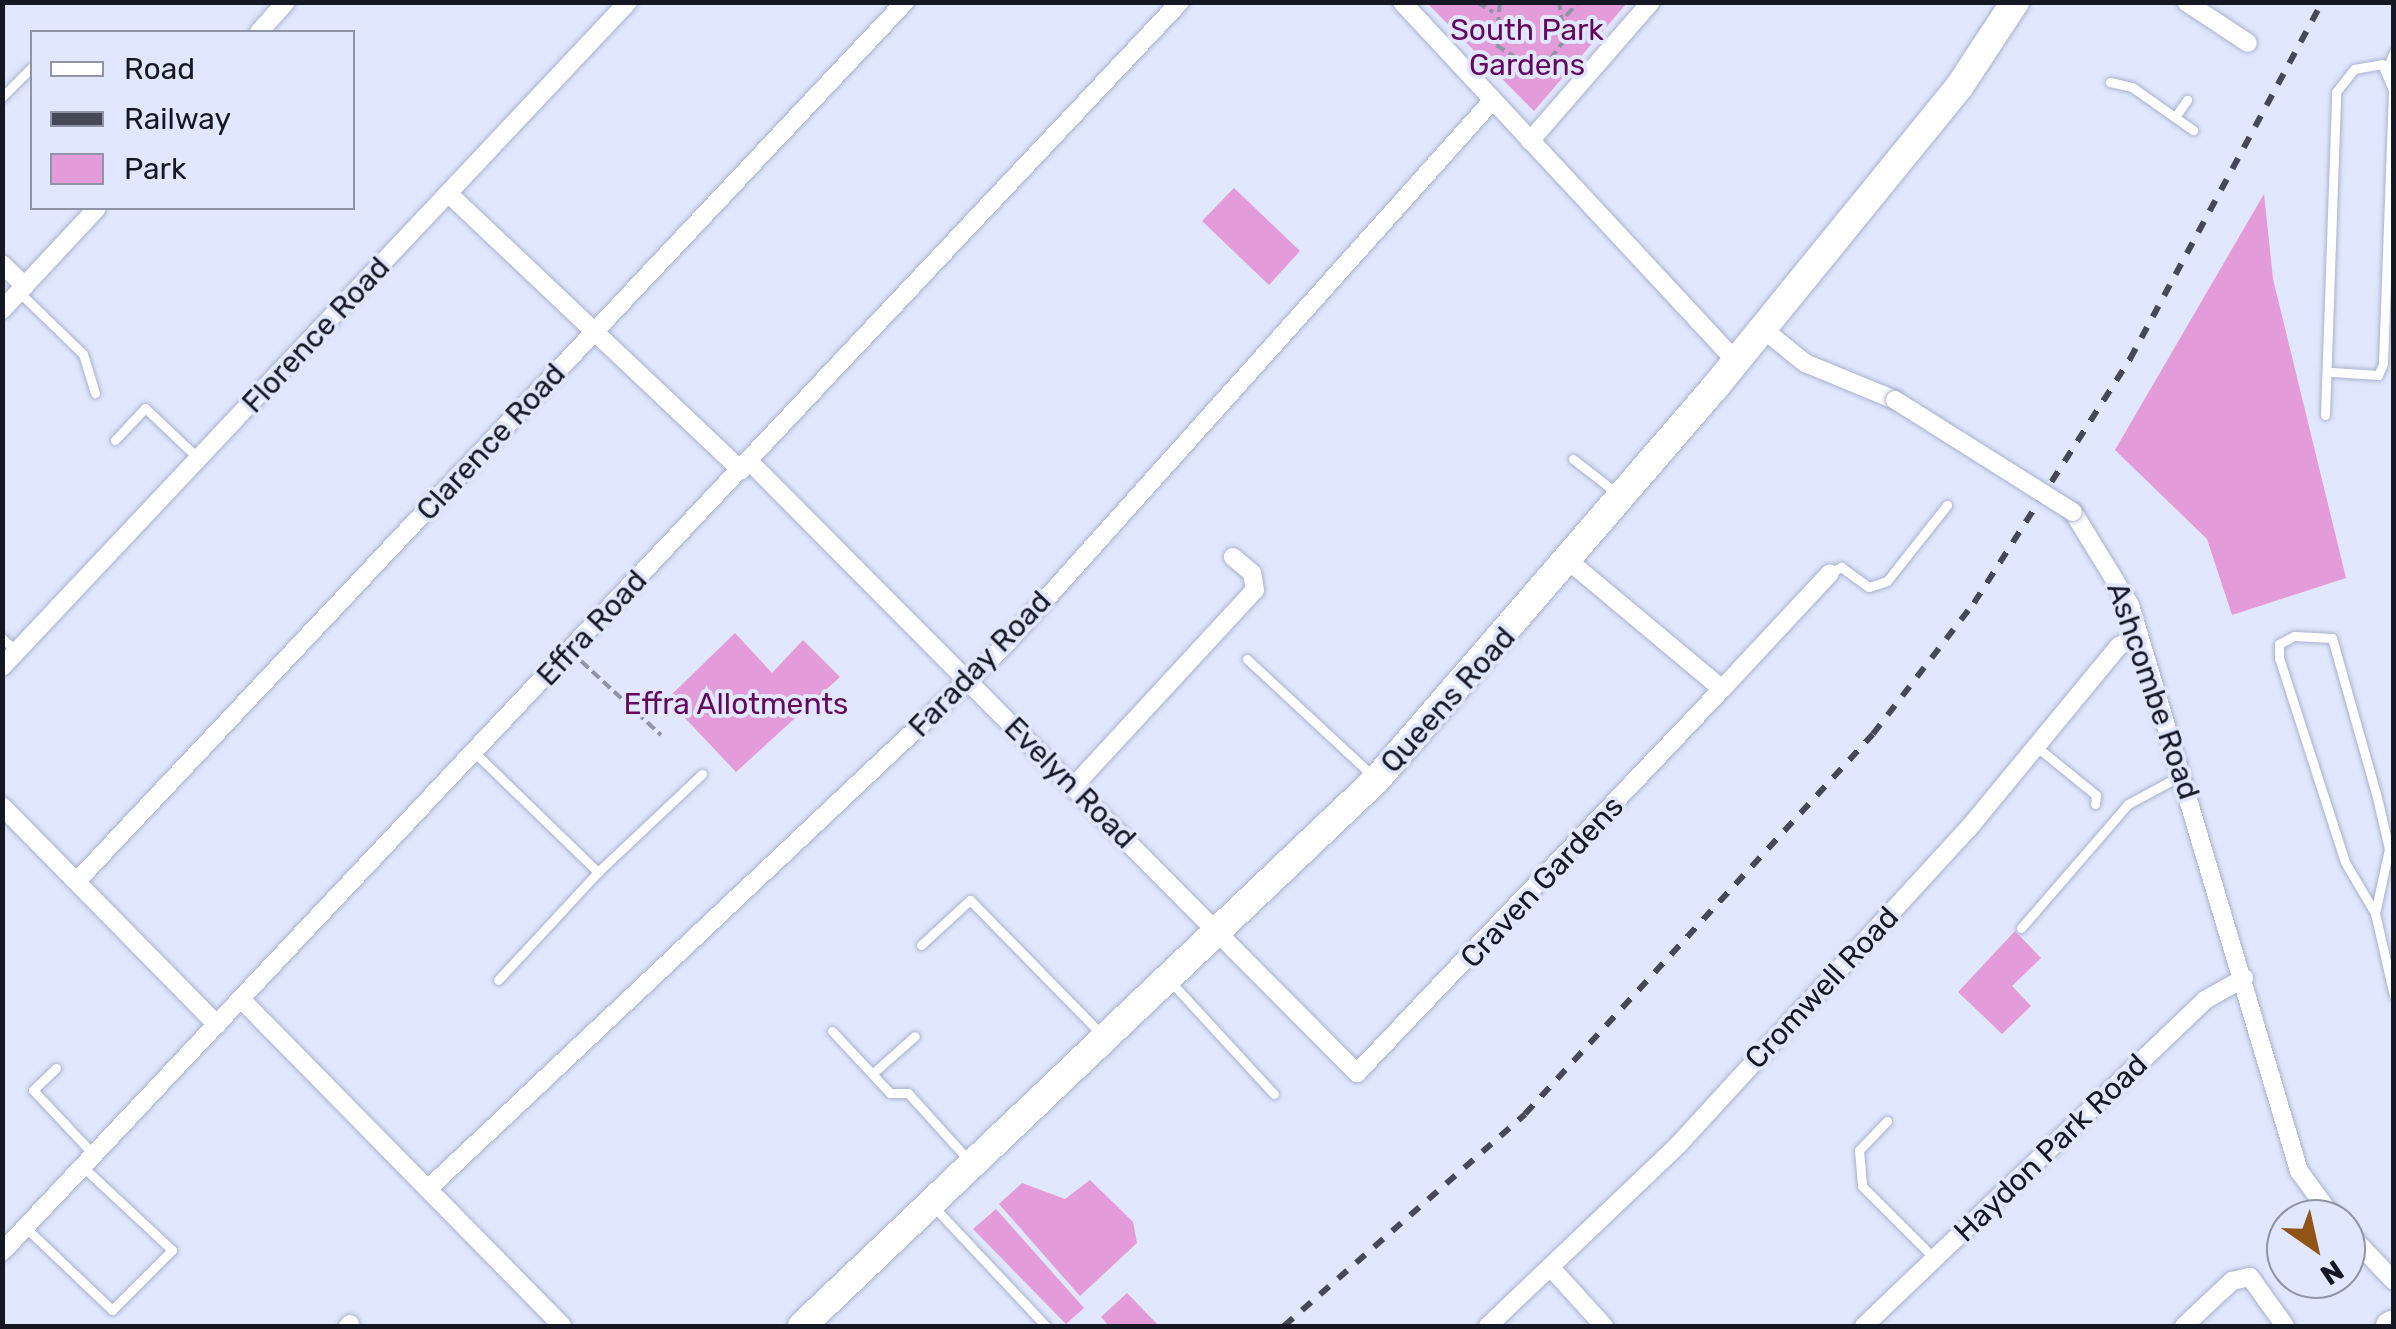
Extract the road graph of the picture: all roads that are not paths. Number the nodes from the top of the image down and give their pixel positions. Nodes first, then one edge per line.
1 (286, 2) edge
2 (628, 2) edge
3 (905, 2) edge
4 (1180, 2) edge
5 (1402, 2) edge
6 (1651, 2) edge
7 (2015, 2) edge
8 (2186, 2) edge
9 (260, 30) edge
10 (2248, 42) dead end
11 (2394, 52) edge
12 (30, 69) edge
13 (2387, 69) junction
14 (2110, 82) dead end
15 (2, 97) edge
16 (2188, 100) dead end
17 (1492, 101) junction
18 (2174, 117) junction
19 (2192, 130) dead end
20 (1530, 140) junction
21 (449, 194) junction
22 (95, 210) edge
23 (2, 264) edge
24 (22, 289) junction
25 (2, 310) edge
26 (1763, 328) junction
27 (594, 331) junction
28 (1736, 362) junction
29 (2332, 372) junction
30 (95, 393) dead end
31 (2325, 415) dead end
32 (115, 440) dead end
33 (200, 459) junction
34 (1573, 459) dead end
35 (745, 466) junction
36 (1622, 497) junction
37 (1947, 505) dead end
38 (1233, 557) dead end
39 (1569, 561) junction
40 (1830, 572) joint
41 (2139, 636) junction
42 (2, 638) edge
43 (17, 652) junction
44 (1247, 659) dead end
45 (2, 667) edge
46 (968, 682) junction
47 (1722, 689) junction
48 (2038, 748) junction
49 (474, 752) junction
50 (702, 774) dead end
51 (2183, 775) junction
52 (1376, 779) junction
53 (1073, 786) junction
54 (2095, 804) dead end
55 (2, 806) edge
56 (598, 872) junction
57 (76, 881) junction
58 (2375, 913) junction
59 (2020, 928) dead end
60 (1222, 934) junction
61 (921, 945) dead end
62 (2244, 978) junction
63 (498, 980) dead end
64 (1171, 982) junction
65 (2394, 996) edge
66 (242, 999) junction
67 (217, 1025) junction
68 (832, 1031) dead end
69 (915, 1036) dead end
70 (1108, 1042) junction
71 (56, 1068) dead end
72 (872, 1074) junction
73 (1274, 1094) dead end
74 (1887, 1120) dead end
75 (88, 1161) junction
76 (975, 1167) junction
77 (429, 1188) junction
78 (2319, 1199) edge
79 (933, 1206) junction
80 (26, 1228) junction
81 (2, 1252) edge
82 (2366, 1252) edge
83 (1935, 1259) junction
84 (1552, 1270) junction
85 (2394, 1281) edge
86 (2285, 1320) edge
87 (562, 1326) edge
88 (802, 1326) edge
89 (1046, 1326) edge
90 (1488, 1326) edge
91 (1604, 1326) edge
92 (1864, 1326) edge
93 (2184, 1326) edge

1 - 9 street
2 - 21 street, Florence Road
3 - 27 street, Clarence Road
4 - 35 street, Effra Road
5 - 17 street
6 - 20 street
7 - 26 street, Queens Road
8 - 10 street
11 - 13 lane
12 - 15 lane
13 - 29 lane
13 - 29 lane
14 - 18 lane
16 - 18 lane
17 - 20 street
17 - 46 street, Faraday Road
18 - 19 lane
20 - 28 street
21 - 27 street, Evelyn Road
21 - 33 street, Florence Road
22 - 24 street
23 - 24 street
24 - 25 street
24 - 30 lane
26 - 28 street, Queens Road
26 - 41 street, Ashcombe Road, bridge
27 - 35 street, Evelyn Road
27 - 57 street, Clarence Road
28 - 36 street, Queens Road
29 - 31 lane
32 - 33 lane
33 - 43 street, Florence Road
34 - 36 lane
35 - 46 street, Evelyn Road
35 - 49 street, Effra Road
36 - 39 street, Queens Road
37 - 40 lane
38 - 53 street
39 - 47 street
39 - 52 street, Queens Road
40 - 47 street
41 - 48 street, Cromwell Road
41 - 51 street, Ashcombe Road
42 - 43 lane
43 - 45 street, Florence Road
44 - 52 lane
46 - 53 street, Evelyn Road
46 - 77 street, Faraday Road
47 - 60 street, Craven Gardens
48 - 54 lane
48 - 84 street, Cromwell Road
49 - 56 lane
49 - 66 street, Effra Road
50 - 56 lane
51 - 59 lane
51 - 62 street, Ashcombe Road
52 - 60 street, Queens Road
53 - 60 street, Evelyn Road
55 - 57 street
56 - 63 lane
57 - 67 street
58 - 58 lane
58 - 65 lane
60 - 64 street, Queens Road
61 - 70 lane
62 - 78 street, Ashcombe Road
62 - 83 street, Haydon Park Road
64 - 70 street, Queens Road
64 - 73 lane
66 - 67 street, Effra Road
66 - 77 street
67 - 75 street, Effra Road
68 - 72 lane
69 - 72 lane
70 - 76 street, Queens Road
71 - 75 lane
72 - 76 lane
74 - 83 lane
75 - 80 street, Effra Road
75 - 80 lane
76 - 79 street, Queens Road
77 - 87 street
79 - 88 street, Queens Road
79 - 89 lane
80 - 81 street, Effra Road
82 - 85 street
83 - 92 street, Haydon Park Road
84 - 90 street, Cromwell Road
84 - 91 street
86 - 93 street

